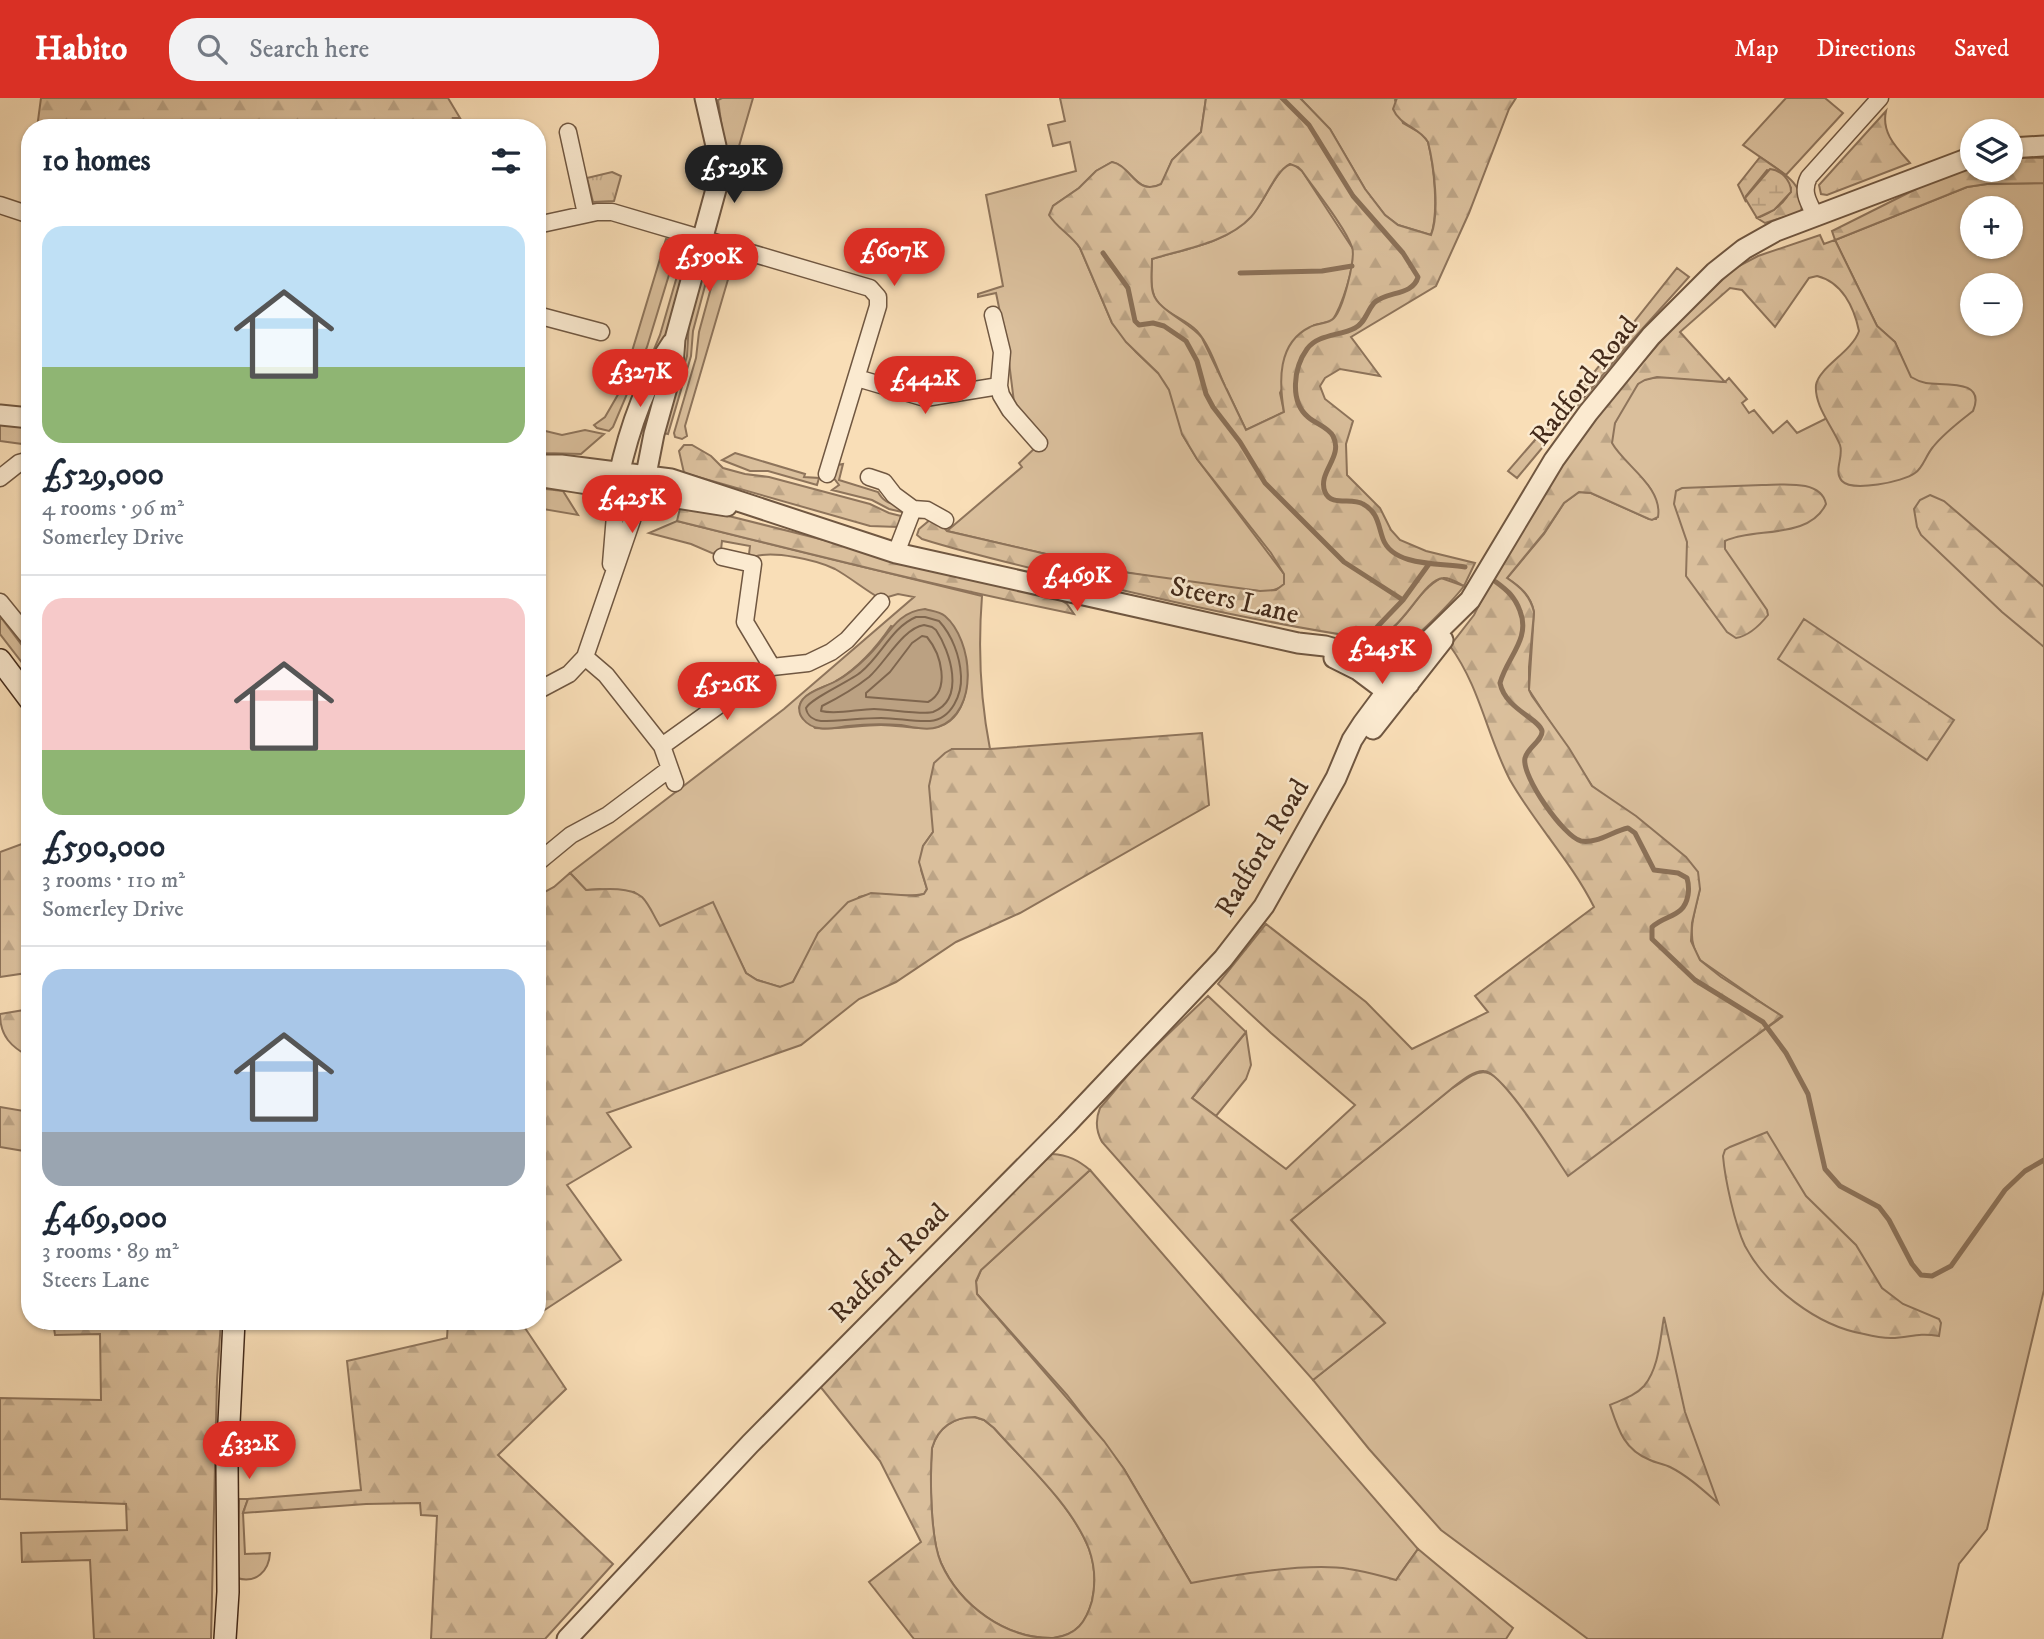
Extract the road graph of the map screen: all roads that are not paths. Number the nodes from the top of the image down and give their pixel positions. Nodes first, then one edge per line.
1 (705, 98) edge
2 (1880, 98) edge
3 (568, 132) dead end
4 (2044, 146) edge
5 (2023, 147) edge
6 (1960, 162) edge
7 (0, 205) edge
8 (21, 212) edge
9 (586, 214) junction
10 (1816, 218) junction
11 (546, 223) edge
12 (704, 237) junction
13 (993, 315) dead end
14 (546, 317) edge
15 (601, 332) dead end
16 (675, 339) junction
17 (857, 378) junction
18 (999, 386) junction
19 (0, 415) edge
20 (21, 417) edge
21 (1039, 443) dead end
22 (21, 462) edge
23 (546, 467) edge
24 (827, 474) dead end
25 (546, 476) edge
26 (869, 477) dead end
27 (0, 478) edge
28 (618, 480) junction
29 (644, 484) junction
30 (913, 509) junction
31 (945, 520) dead end
32 (895, 553) junction
33 (722, 557) dead end
34 (610, 587) junction
35 (881, 602) dead end
36 (0, 603) edge
37 (21, 628) edge
38 (585, 657) junction
39 (0, 660) edge
40 (772, 667) junction
41 (546, 686) edge
42 (21, 687) edge
43 (1397, 687) junction
44 (662, 746) junction
45 (546, 856) edge
46 (234, 1330) edge
47 (225, 1639) edge
48 (568, 1639) edge

1 - 12 street
2 - 10 street
3 - 9 street
4 - 5 street
6 - 10 street, Radford Road
7 - 8 street
9 - 11 street
9 - 12 street
10 - 43 street, Radford Road
12 - 16 street
12 - 17 street
13 - 18 street
14 - 15 street
16 - 28 street
16 - 29 street
17 - 18 street
17 - 24 street
18 - 21 street
19 - 20 street
22 - 27 street
23 - 28 street, Steers Lane
25 - 28 street, Steers Lane
26 - 30 street
28 - 29 street, Steers Lane
28 - 34 street
29 - 32 street, Steers Lane
29 - 34 street
30 - 31 street
30 - 32 street
32 - 43 street, Steers Lane
33 - 40 street
34 - 38 street
35 - 40 street
36 - 37 street
38 - 41 street
38 - 44 street
39 - 42 main road
40 - 44 street
43 - 48 street, Radford Road
44 - 45 street
46 - 47 main road

